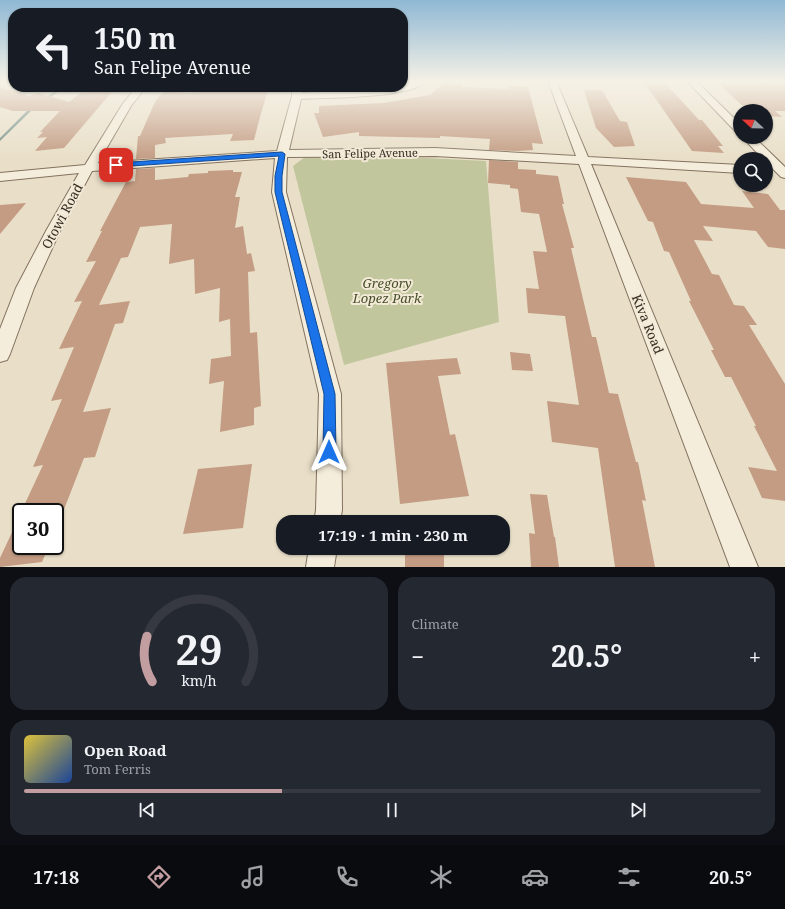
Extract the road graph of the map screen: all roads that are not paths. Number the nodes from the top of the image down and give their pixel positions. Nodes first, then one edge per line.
1 (126, 107) edge
2 (293, 107) edge
3 (562, 107) edge
4 (717, 107) edge
5 (733, 123) edge
6 (755, 144) edge
7 (282, 154) junction
8 (582, 160) junction
9 (89, 168) junction
10 (733, 169) edge
11 (773, 171) edge
12 (784, 172) edge
13 (0, 177) edge
14 (0, 354) edge
15 (328, 515) edge
16 (322, 555) edge
17 (320, 567) edge
18 (744, 567) edge

1 - 9 street, Otowi Road
2 - 7 street
3 - 8 street, Kiva Road
4 - 5 street
6 - 12 street
7 - 8 street, San Felipe Avenue
7 - 9 street, San Felipe Avenue
7 - 15 street
8 - 10 street, San Felipe Avenue
8 - 18 street, Kiva Road
9 - 13 street, San Felipe Avenue
9 - 14 street, Otowi Road
11 - 12 street
16 - 17 street

